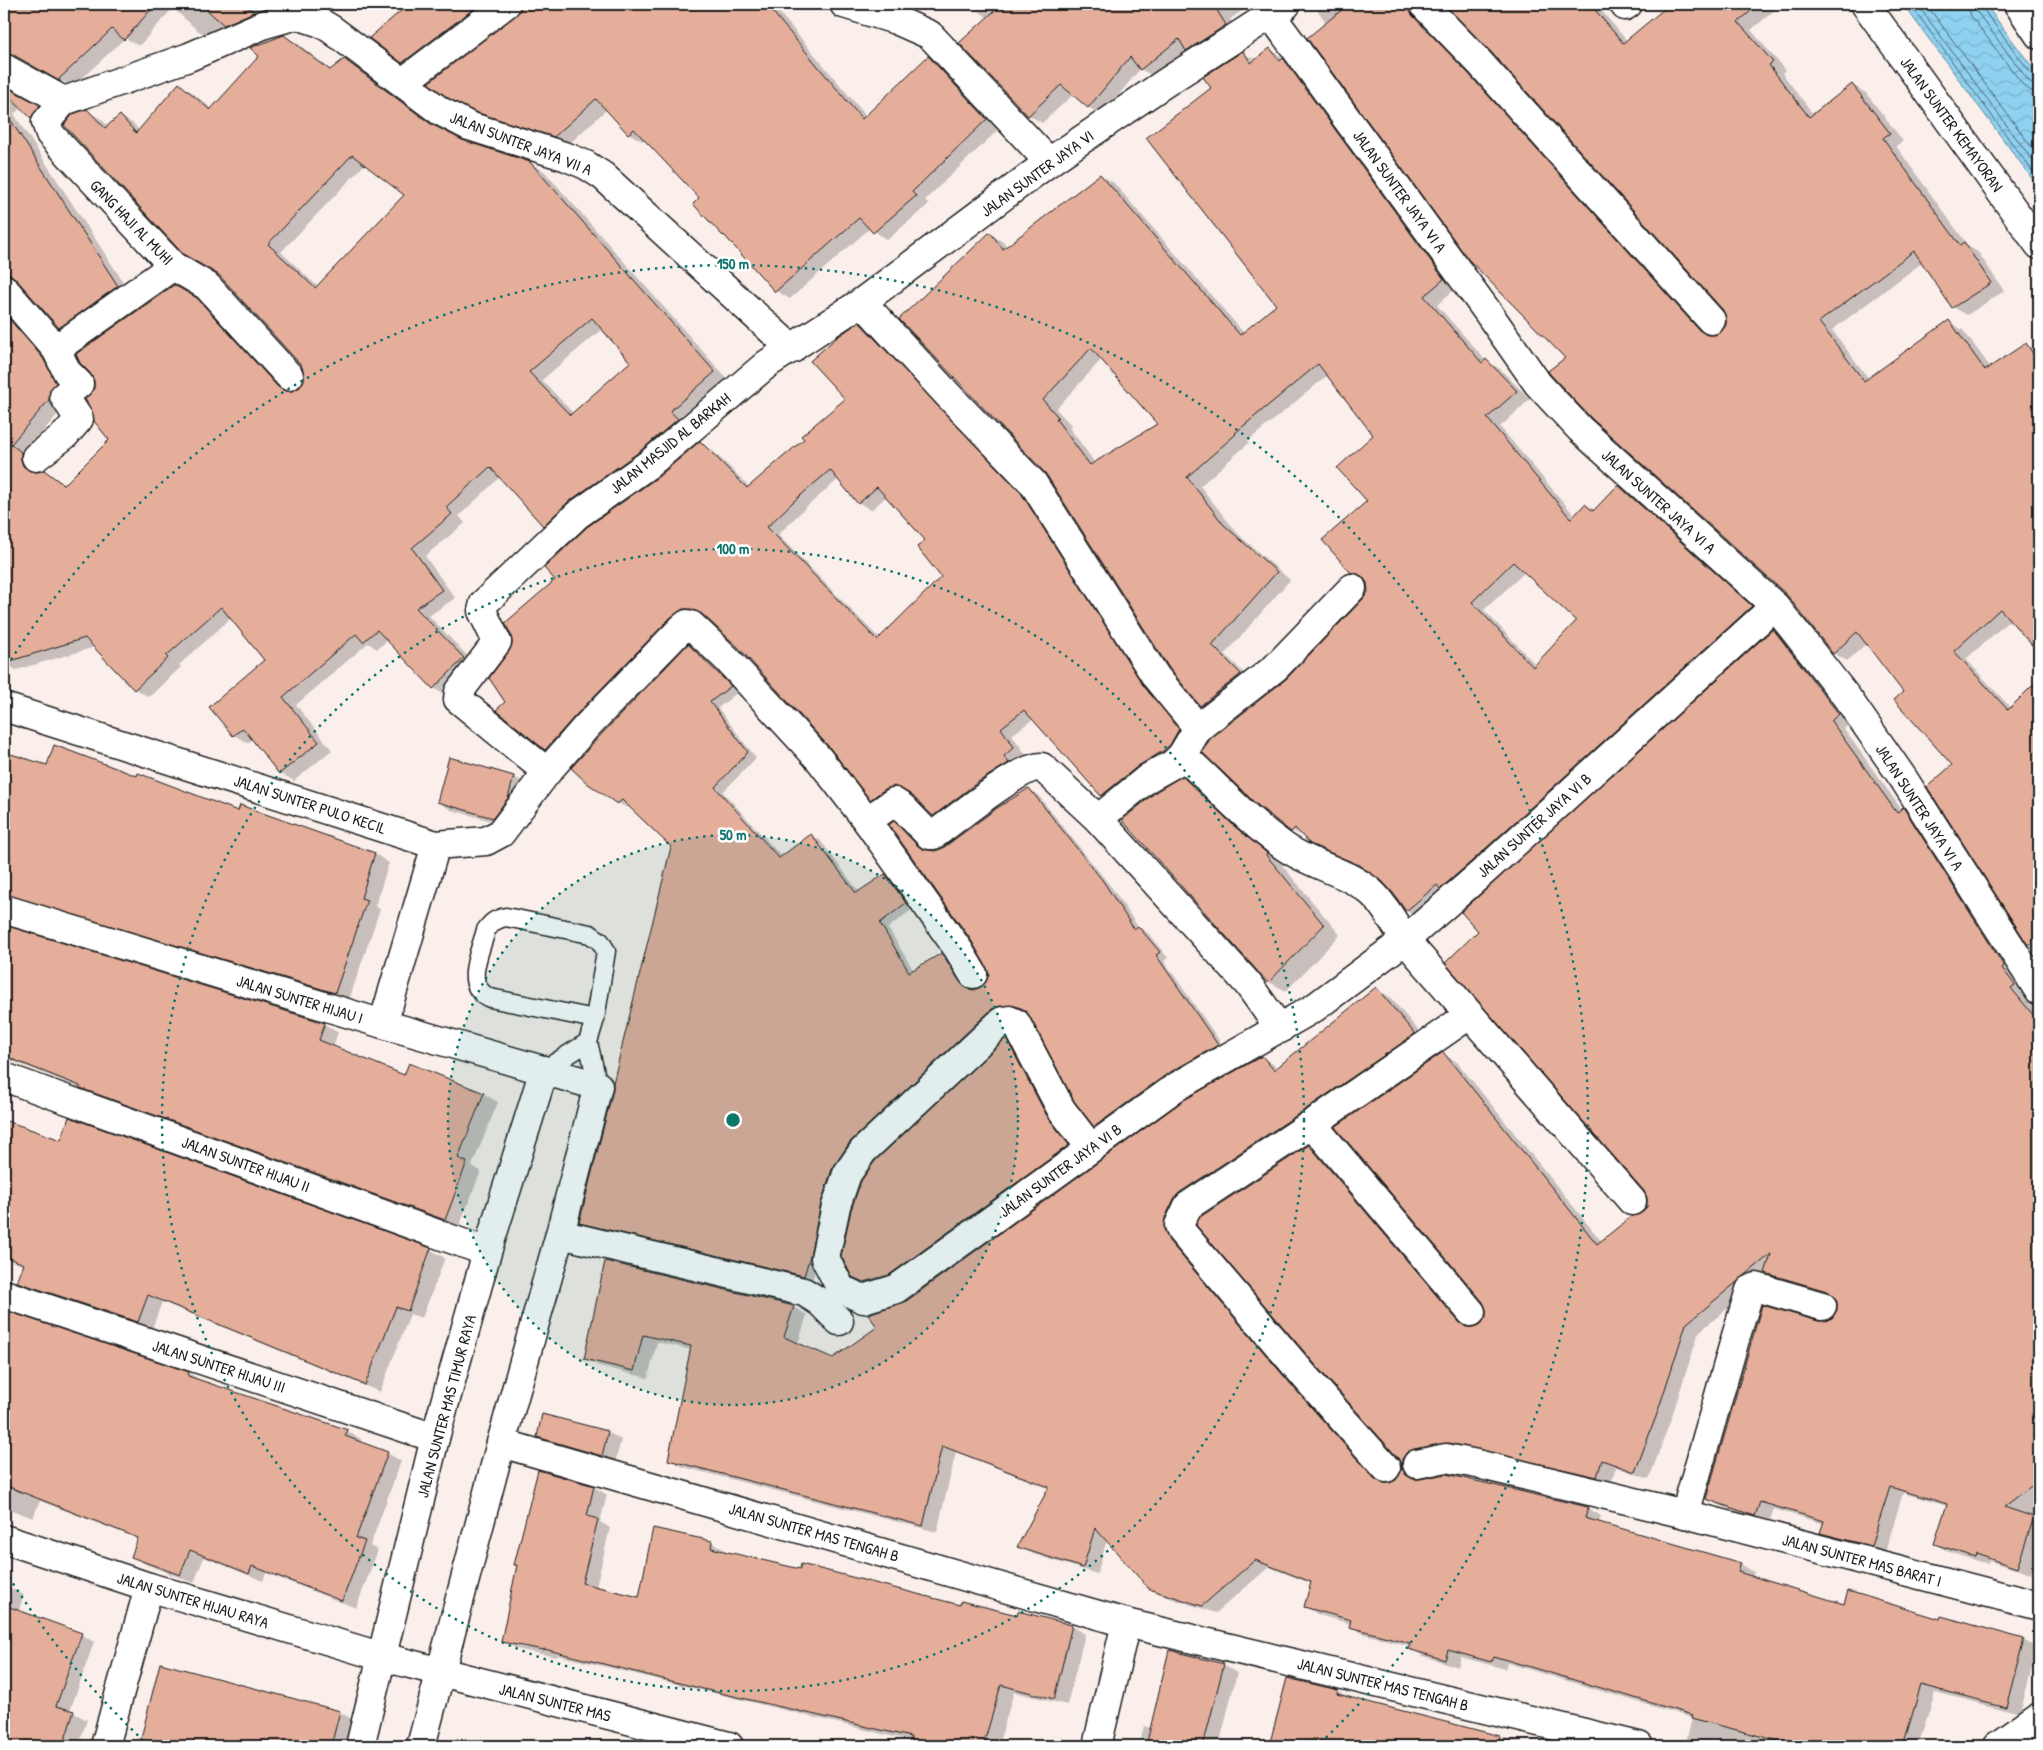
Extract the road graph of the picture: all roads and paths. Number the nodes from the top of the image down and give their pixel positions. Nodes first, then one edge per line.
1 (506, 4) edge
2 (844, 4) edge
3 (1423, 4) edge
4 (1865, 4) edge
5 (2018, 4) edge
6 (290, 9) edge
7 (1279, 9) edge
8 (2039, 35) edge
9 (4, 68) edge
10 (403, 82) junction
11 (64, 101) junction
12 (1049, 162) junction
13 (2039, 245) edge
14 (173, 266) junction
15 (4, 289) edge
16 (862, 302) junction
17 (1711, 320) dead end
18 (56, 349) junction
19 (792, 349) junction
20 (289, 376) dead end
21 (36, 458) dead end
22 (1352, 588) dead end
23 (1775, 606) junction
24 (4, 707) edge
25 (1198, 728) junction
26 (1182, 755) junction
27 (547, 772) junction
28 (1098, 819) junction
29 (867, 822) junction
30 (436, 845) junction
31 (4, 909) edge
32 (1405, 940) junction
33 (973, 974) dead end
34 (2039, 991) edge
35 (1469, 1016) junction
36 (595, 1019) junction
37 (383, 1024) junction
38 (1280, 1029) junction
39 (588, 1042) junction
40 (544, 1070) junction
41 (4, 1077) edge
42 (598, 1086) junction
43 (1312, 1124) junction
44 (1091, 1148) junction
45 (1632, 1201) dead end
46 (560, 1234) junction
47 (487, 1252) junction
48 (4, 1294) edge
49 (1822, 1306) dead end
50 (1471, 1312) dead end
51 (839, 1321) dead end
52 (435, 1438) junction
53 (501, 1443) junction
54 (1417, 1464) dead end
55 (1386, 1468) dead end
56 (1685, 1514) junction
57 (4, 1539) edge
58 (149, 1587) junction
59 (2039, 1606) edge
60 (1126, 1623) junction
61 (383, 1657) junction
62 (441, 1673) junction
63 (2039, 1717) edge
64 (105, 1746) edge
65 (360, 1746) edge
66 (422, 1746) edge
67 (728, 1746) edge
68 (1098, 1746) edge
69 (1639, 1746) edge
70 (1998, 1746) edge

1 - 10 street
2 - 12 street
3 - 17 street
4 - 13 street, JALAN SUNTER KEMAYORAN
5 - 8 street
6 - 10 street, JALAN SUNTER JAYA VII A
6 - 11 street, JALAN SUNTER JAYA VII A
7 - 12 street, JALAN SUNTER JAYA VI
7 - 23 street, JALAN SUNTER JAYA VI A
9 - 11 street
10 - 19 street, JALAN SUNTER JAYA VII A
11 - 14 street, GANG HAJI AL MUHI
12 - 16 street, JALAN SUNTER JAYA VI
14 - 18 street
14 - 20 street, GANG HAJI AL MUHI
15 - 18 street
16 - 19 street, JALAN SUNTER JAYA VI
16 - 25 street
18 - 21 street
19 - 27 street, JALAN MASJID AL BARKAH
22 - 25 street
23 - 32 street, JALAN SUNTER JAYA VI B
23 - 34 street, JALAN SUNTER JAYA VI A
24 - 30 street, JALAN SUNTER PULO KECIL
25 - 26 street
26 - 28 street
26 - 32 street
27 - 29 street
27 - 30 street
28 - 29 street
28 - 38 street
29 - 33 street
30 - 37 street
31 - 37 street, JALAN SUNTER HIJAU I
32 - 35 street
32 - 38 street, JALAN SUNTER JAYA VI B
35 - 43 street
35 - 45 street
36 - 36 lane
36 - 39 lane
37 - 40 street, JALAN SUNTER HIJAU I
38 - 44 street, JALAN SUNTER JAYA VI B
39 - 40 lane
39 - 42 lane
40 - 42 street, JALAN SUNTER HIJAU I
40 - 47 street, JALAN SUNTER MAS TIMUR RAYA
41 - 47 street, JALAN SUNTER HIJAU II
42 - 46 street
43 - 50 street
43 - 55 street
44 - 44 street, JALAN SUNTER JAYA VI B
46 - 51 street
46 - 53 street
47 - 52 street, JALAN SUNTER MAS TIMUR RAYA
48 - 52 street, JALAN SUNTER HIJAU III
49 - 56 street
52 - 61 street, JALAN SUNTER MAS TIMUR RAYA
53 - 60 street, JALAN SUNTER MAS TENGAH B
53 - 62 street
54 - 56 street, JALAN SUNTER MAS BARAT I
56 - 59 street, JALAN SUNTER MAS BARAT I
57 - 58 street, JALAN SUNTER HIJAU RAYA
58 - 61 street, JALAN SUNTER HIJAU RAYA
58 - 64 street
60 - 68 street
60 - 69 street, JALAN SUNTER MAS TENGAH B
61 - 62 street, JALAN SUNTER MAS
61 - 65 street, JALAN SUNTER MAS TIMUR RAYA
62 - 66 street
62 - 67 street, JALAN SUNTER MAS
63 - 70 street

